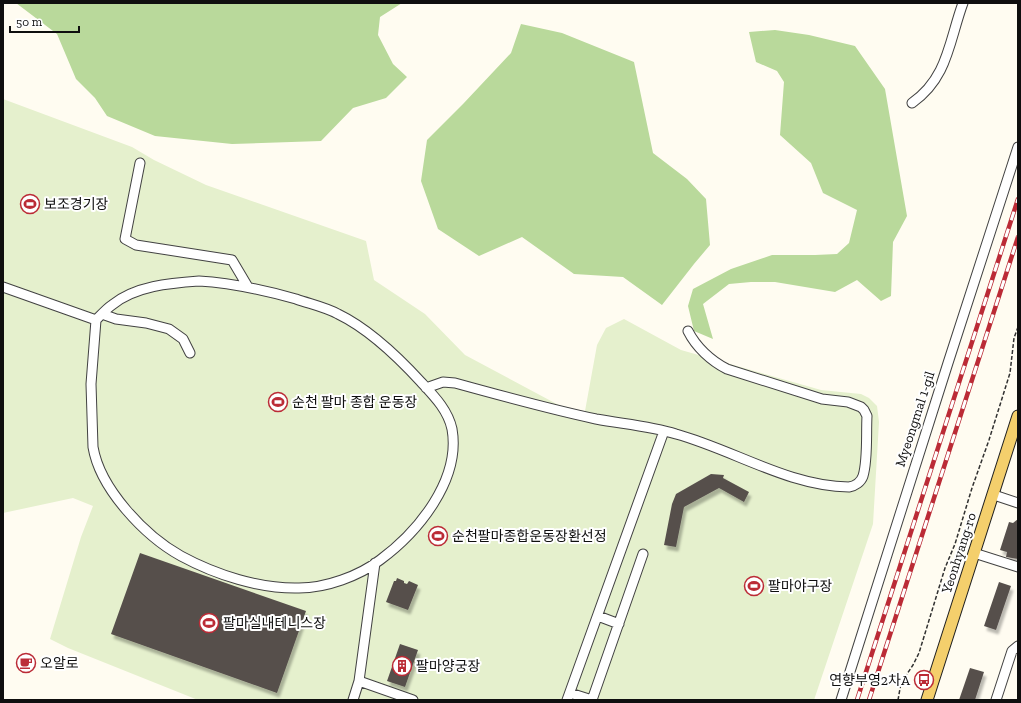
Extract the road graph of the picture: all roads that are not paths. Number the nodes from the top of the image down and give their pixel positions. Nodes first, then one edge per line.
1 (963, 3) edge
2 (912, 103) dead end
3 (1018, 147) edge
4 (140, 163) dead end
5 (3, 287) edge
6 (248, 288) junction
7 (99, 317) junction
8 (688, 331) dead end
9 (190, 353) dead end
10 (426, 388) junction
11 (1018, 416) edge
12 (664, 431) junction
13 (994, 495) junction
14 (1018, 503) edge
15 (974, 553) junction
16 (643, 554) dead end
17 (375, 563) junction
18 (1018, 567) edge
19 (598, 616) junction
20 (619, 624) junction
21 (1018, 646) edge
22 (359, 681) junction
23 (569, 696) edge
24 (353, 700) edge
25 (413, 700) edge
26 (592, 700) edge
27 (841, 700) edge
28 (927, 700) edge
29 (996, 700) edge

1 - 2 street
3 - 27 street, Myeongmal 1-gil
4 - 6 street
5 - 7 street
6 - 7 street
6 - 10 street
7 - 9 street
7 - 17 street
8 - 12 street
10 - 12 street
10 - 17 street
11 - 13 main road, Yeonhyang-ro
12 - 19 street
13 - 14 street
13 - 15 main road, Yeonhyang-ro
15 - 18 street
15 - 28 main road, Yeonhyang-ro
16 - 20 street
17 - 22 street
19 - 20 street
19 - 23 street
20 - 26 street
21 - 29 street
22 - 24 street
22 - 25 street
23 - 26 street

